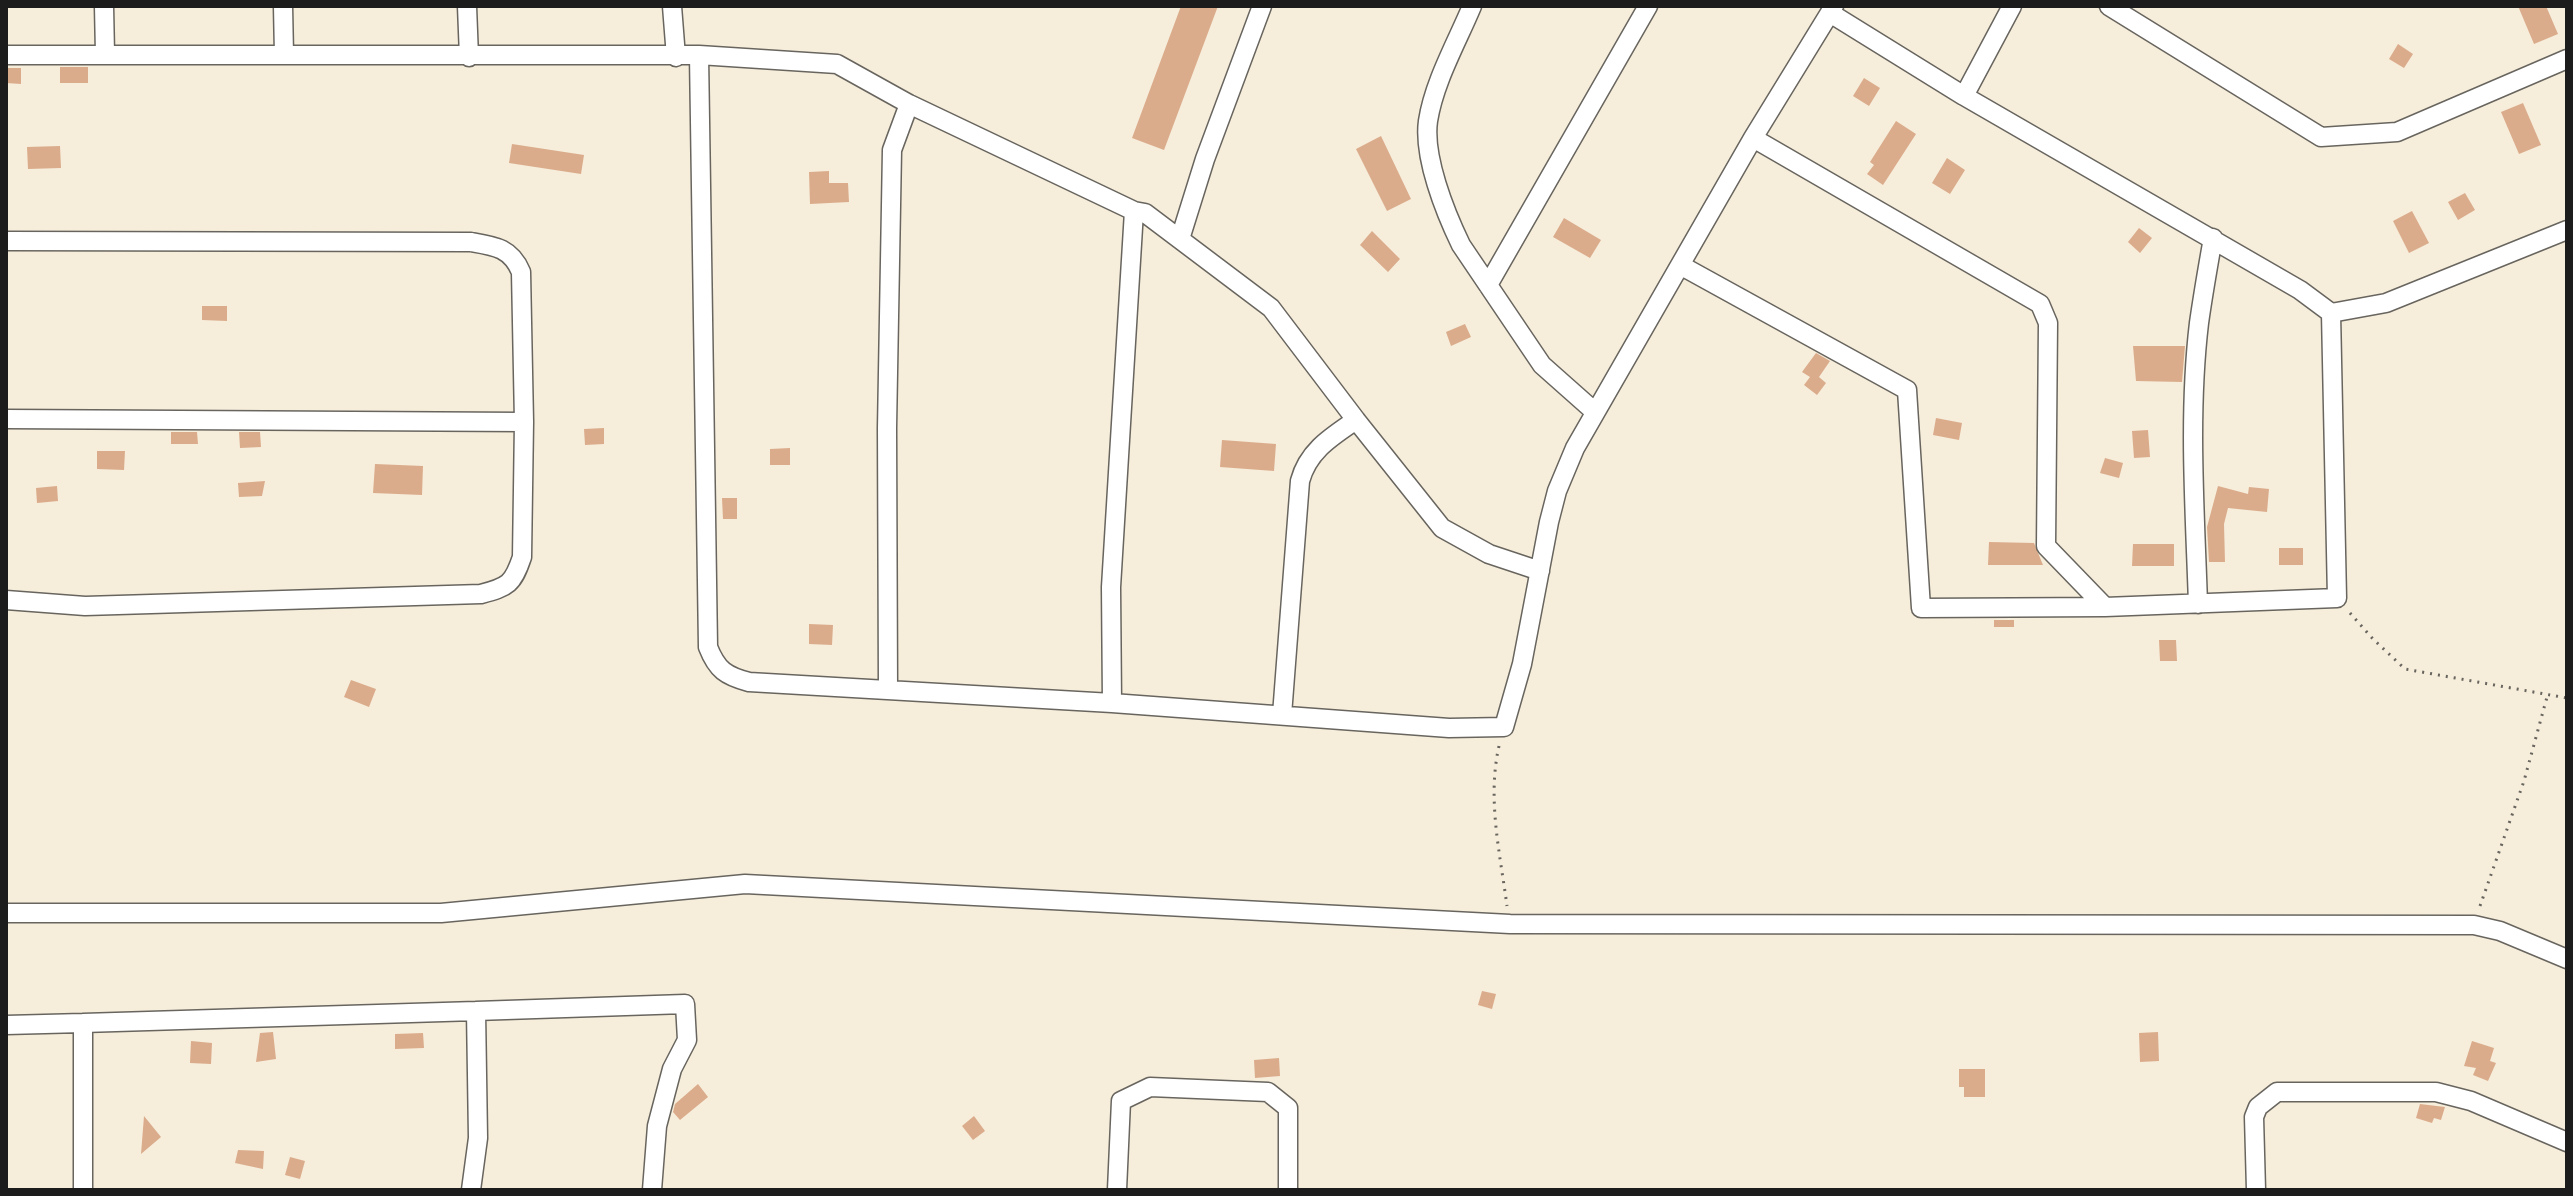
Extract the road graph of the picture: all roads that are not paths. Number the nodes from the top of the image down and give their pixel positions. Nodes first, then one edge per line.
1 (104, 6) edge
2 (283, 6) edge
3 (467, 6) edge
4 (672, 6) edge
5 (1262, 6) edge
6 (1472, 6) edge
7 (1648, 6) edge
8 (2012, 6) edge
9 (2109, 6) edge
10 (1832, 10) edge
11 (105, 54) junction
12 (6, 55) edge
13 (284, 55) junction
14 (699, 55) junction
15 (469, 57) junction
16 (676, 57) junction
17 (2567, 59) edge
18 (1964, 96) junction
19 (909, 104) junction
20 (1753, 138) junction
21 (1134, 211) junction
22 (2567, 230) edge
23 (2213, 238) junction
24 (1180, 239) junction
25 (6, 241) edge
26 (1680, 265) junction
27 (1488, 285) junction
28 (2331, 313) junction
29 (1595, 412) junction
30 (6, 419) edge
31 (1356, 420) junction
32 (524, 422) junction
33 (1540, 571) junction
34 (6, 600) edge
35 (2198, 604) junction
36 (2105, 607) junction
37 (888, 689) junction
38 (1112, 703) junction
39 (1282, 715) junction
40 (6, 913) edge
41 (2567, 959) edge
42 (476, 1011) junction
43 (83, 1023) junction
44 (6, 1025) edge
45 (2567, 1142) edge
46 (83, 1190) edge
47 (471, 1190) edge
48 (652, 1190) edge
49 (1117, 1190) edge
50 (1288, 1190) edge
51 (2256, 1190) edge

1 - 11 street
2 - 13 street
3 - 15 street
4 - 16 street
5 - 24 street
6 - 27 street
7 - 27 street
8 - 18 street
9 - 17 street
10 - 18 street
10 - 20 street
11 - 12 street
11 - 13 street
13 - 15 street
14 - 16 street
14 - 19 street
14 - 37 street
15 - 16 street
18 - 23 street
19 - 21 street
19 - 37 street
20 - 26 street
20 - 36 street
21 - 24 street
21 - 38 street
22 - 28 street
23 - 28 street
23 - 35 street
24 - 31 street
25 - 32 street
26 - 29 street
26 - 36 street
27 - 29 street
28 - 35 street
29 - 33 street
30 - 32 street
31 - 33 street
31 - 39 street
32 - 34 street
33 - 39 street
35 - 36 street
37 - 38 street
38 - 39 street
40 - 41 street
42 - 43 street
42 - 47 street
42 - 48 street
43 - 44 street
43 - 46 street
45 - 51 street
49 - 50 street

